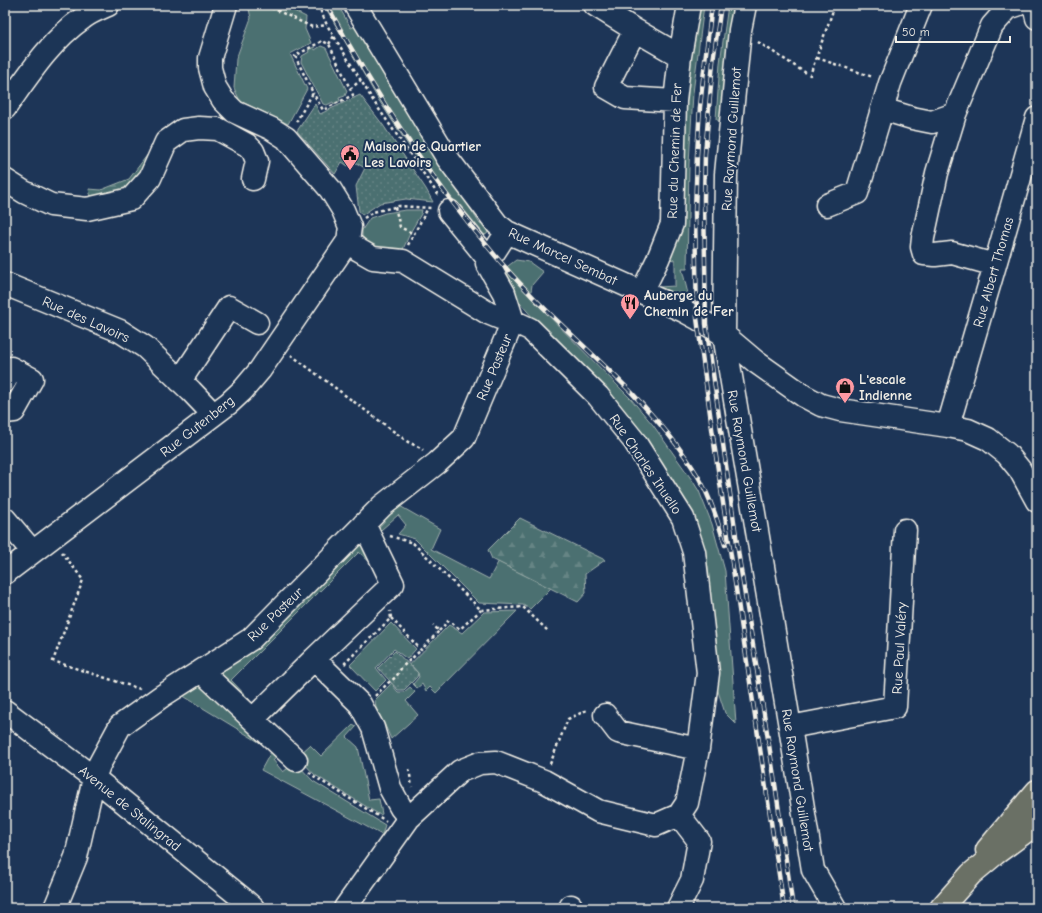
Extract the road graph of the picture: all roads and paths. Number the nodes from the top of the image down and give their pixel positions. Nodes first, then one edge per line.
1 (226, 5) edge
2 (266, 5) edge
3 (318, 5) edge
4 (355, 5) edge
5 (595, 5) edge
6 (689, 5) edge
7 (745, 5) edge
8 (835, 5) edge
9 (921, 5) edge
10 (1017, 5) edge
11 (1034, 5) edge
12 (96, 7) edge
13 (1037, 18) edge
14 (328, 24) junction
15 (635, 30) junction
16 (740, 30) junction
17 (334, 36) junction
18 (329, 44) junction
19 (680, 56) junction
20 (817, 58) junction
21 (361, 80) junction
22 (890, 83) junction
23 (350, 89) junction
24 (313, 93) junction
25 (675, 101) junction
26 (5, 108) edge
27 (882, 109) junction
28 (955, 114) junction
29 (1037, 122) edge
30 (286, 138) junction
31 (1030, 167) edge
32 (253, 179) dead end
33 (5, 180) edge
34 (827, 205) dead end
35 (395, 207) junction
36 (428, 208) junction
37 (449, 212) junction
38 (507, 232) junction
39 (349, 234) junction
40 (414, 234) junction
41 (489, 260) junction
42 (403, 261) junction
43 (995, 265) junction
44 (5, 284) edge
45 (642, 292) junction
46 (513, 321) junction
47 (257, 324) dead end
48 (724, 335) junction
49 (277, 344) junction
50 (5, 381) edge
51 (180, 381) junction
52 (5, 412) edge
53 (213, 414) junction
54 (948, 426) junction
55 (437, 463) junction
56 (1037, 501) edge
57 (5, 519) edge
58 (905, 530) dead end
59 (368, 532) junction
60 (51, 537) junction
61 (32, 551) junction
62 (5, 573) edge
63 (389, 587) junction
64 (481, 610) junction
65 (391, 618) junction
66 (433, 625) dead end
67 (439, 631) junction
68 (548, 631) dead end
69 (421, 650) junction
70 (314, 659) junction
71 (350, 668) dead end
72 (201, 671) junction
73 (373, 694) dead end
74 (162, 696) junction
75 (5, 710) edge
76 (605, 716) joint
77 (253, 719) junction
78 (790, 727) junction
79 (698, 749) junction
80 (296, 760) joint
81 (94, 778) junction
82 (544, 781) junction
83 (1037, 791) edge
84 (405, 813) junction
85 (679, 815) junction
86 (1031, 825) edge
87 (971, 874) junction
88 (244, 905) edge
89 (55, 908) edge
90 (345, 908) edge
91 (678, 908) edge
92 (835, 908) edge
93 (941, 908) edge
94 (961, 908) edge

1 - 30 street
2 - 14 path
3 - 14 path
4 - 38 street, Rue Marcel Sembat
5 - 15 street
6 - 19 street, Rue du Chemin de Fer
7 - 16 street, Rue Raymond Guillemot
8 - 20 path
9 - 22 street
10 - 28 street
11 - 13 street
12 - 26 street
14 - 17 path
15 - 19 street
15 - 25 street
16 - 20 path
16 - 48 street, Rue Raymond Guillemot
17 - 18 path
17 - 21 path
18 - 23 path
18 - 24 path
19 - 25 street, Rue du Chemin de Fer
20 - 22 path
21 - 23 path
21 - 37 path
22 - 27 street
23 - 24 path
24 - 30 path
25 - 45 street, Rue du Chemin de Fer
27 - 28 street
27 - 34 street
28 - 43 street
29 - 31 street, Rue Albert Thomas
30 - 39 street
31 - 43 street, Rue Albert Thomas
32 - 33 street
35 - 36 path
35 - 39 path
35 - 40 path
36 - 37 path
36 - 40 path
37 - 41 street
38 - 41 street
38 - 45 street, Rue Marcel Sembat
39 - 42 street
39 - 49 street, Rue Gutenberg
40 - 42 path
41 - 46 street
42 - 46 street, Rue Charles Ihuello
43 - 54 street, Rue Albert Thomas
44 - 51 street, Rue des Lavoirs
45 - 48 street, Rue Marcel Sembat
46 - 55 street, Rue Pasteur
46 - 79 street, Rue Charles Ihuello
47 - 51 street
48 - 54 street, Rue Marcel Sembat
48 - 78 street, Rue Raymond Guillemot
49 - 53 street, Rue Gutenberg
49 - 55 path
50 - 52 street
51 - 53 street, Rue des Lavoirs
53 - 60 street, Rue Gutenberg
54 - 56 street, Rue Marcel Sembat
55 - 59 street, Rue Pasteur
57 - 61 street
58 - 78 street, Rue Paul Valéry
59 - 63 street
59 - 64 path
59 - 72 street, Rue Pasteur
60 - 61 street, Rue Gutenberg
60 - 74 path
61 - 62 street, Rue Gutenberg
63 - 65 path
63 - 70 street
64 - 67 path
64 - 68 path
65 - 69 path
65 - 71 path
66 - 67 path
67 - 69 path
69 - 73 path
70 - 77 street
70 - 84 street
72 - 74 street, Rue Pasteur
72 - 77 street
74 - 81 street, Rue Pasteur
75 - 81 street, Avenue de Stalingrad
76 - 79 street
76 - 82 path
77 - 80 street
78 - 92 street, Rue Raymond Guillemot
79 - 85 street, Rue Charles Ihuello
80 - 84 path
81 - 88 street, Avenue de Stalingrad
81 - 89 street, Rue Pasteur
82 - 84 street
82 - 85 street
83 - 87 main road
84 - 90 street
85 - 91 street
86 - 87 main road
86 - 94 main road
87 - 93 main road

